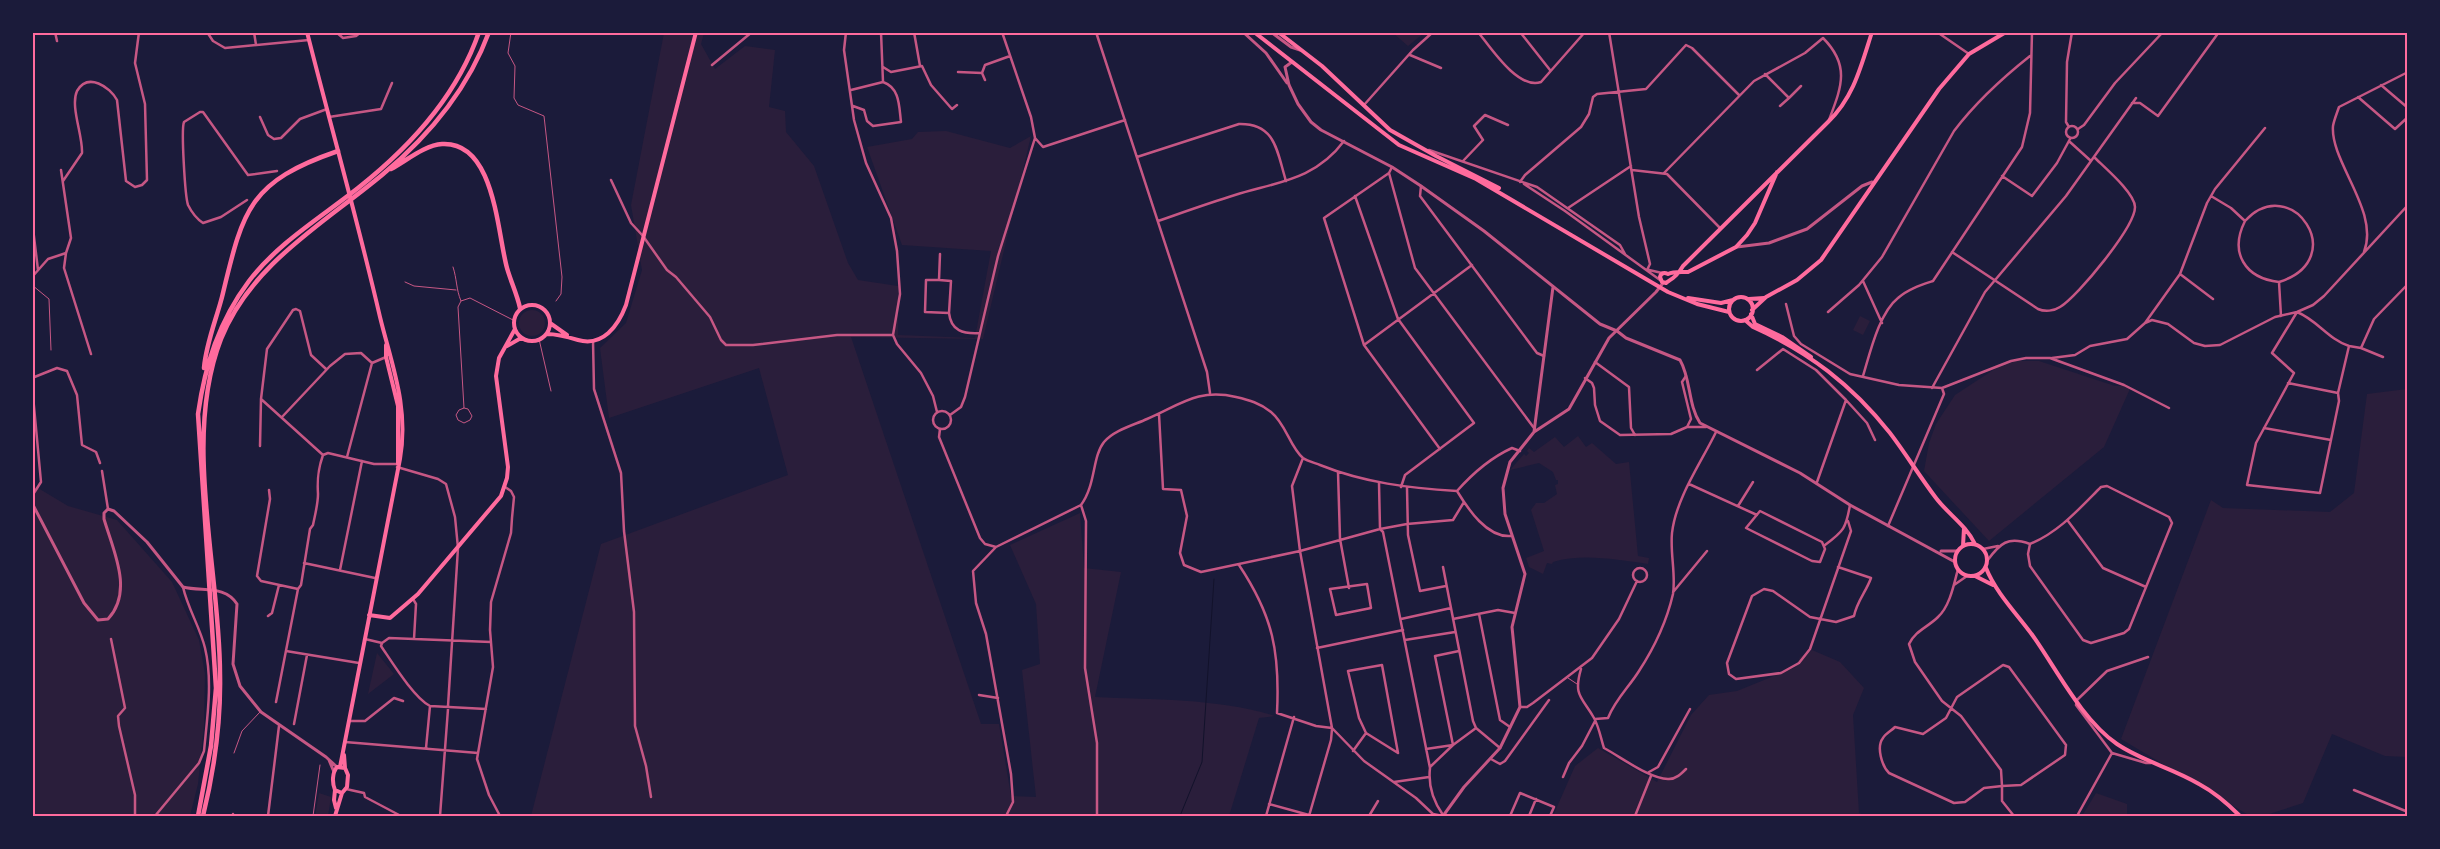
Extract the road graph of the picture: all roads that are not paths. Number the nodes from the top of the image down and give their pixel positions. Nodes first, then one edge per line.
1 (55, 32) edge
2 (139, 32) edge
3 (207, 32) edge
4 (254, 32) edge
5 (307, 32) edge
6 (336, 32) edge
7 (361, 32) edge
8 (479, 32) edge
9 (489, 32) edge
10 (511, 32) edge
11 (696, 32) edge
12 (752, 32) edge
13 (846, 32) edge
14 (881, 32) edge
15 (914, 32) edge
16 (1002, 32) edge
17 (1096, 32) edge
18 (1243, 32) edge
19 (1254, 32) edge
20 (1271, 32) edge
21 (1278, 32) edge
22 (1433, 32) edge
23 (1478, 32) edge
24 (1520, 32) edge
25 (1585, 32) edge
26 (1609, 32) edge
27 (1872, 32) edge
28 (1937, 32) edge
29 (2006, 32) edge
30 (2032, 32) edge
31 (2072, 32) edge
32 (2163, 32) edge
33 (2219, 32) edge
34 (309, 40) junction
35 (57, 41) dead end
36 (256, 45) junction
37 (1303, 51) junction
38 (1969, 54) junction
39 (1410, 55) junction
40 (1010, 56) junction
41 (2030, 56) junction
42 (1295, 63) junction
43 (712, 65) dead end
44 (920, 66) junction
45 (883, 67) junction
46 (1441, 68) dead end
47 (1550, 71) junction
48 (958, 72) dead end
49 (2408, 72) edge
50 (982, 73) junction
51 (1765, 74) junction
52 (985, 80) dead end
53 (883, 82) junction
54 (392, 83) dead end
55 (1289, 85) junction
56 (2381, 85) junction
57 (1800, 86) dead end
58 (851, 90) junction
59 (1619, 94) junction
60 (1738, 95) junction
61 (2358, 96) junction
62 (1789, 98) junction
63 (2136, 98) dead end
64 (2132, 103) junction
65 (957, 105) dead end
66 (853, 106) junction
67 (1363, 106) junction
68 (1780, 106) dead end
69 (2408, 108) edge
70 (327, 109) junction
71 (260, 117) dead end
72 (329, 117) junction
73 (2408, 117) edge
74 (1125, 120) junction
75 (1828, 122) junction
76 (1508, 125) dead end
77 (2069, 126) junction
78 (2265, 128) dead end
79 (2078, 129) junction
80 (1035, 138) junction
81 (2070, 140) junction
82 (1344, 141) junction
83 (1421, 148) junction
84 (338, 151) junction
85 (2094, 157) junction
86 (1137, 158) junction
87 (2091, 161) junction
88 (1462, 162) junction
89 (1392, 167) junction
90 (1632, 168) junction
91 (61, 170) dead end
92 (277, 170) dead end
93 (1777, 172) junction
94 (1389, 173) junction
95 (1664, 173) junction
96 (384, 174) junction
97 (2002, 176) junction
98 (611, 180) dead end
99 (63, 181) junction
100 (1286, 182) junction
101 (1520, 182) junction
102 (1872, 182) junction
103 (1421, 186) junction
104 (1355, 196) junction
105 (2211, 196) junction
106 (247, 200) dead end
107 (1522, 203) junction
108 (2408, 205) edge
109 (1566, 210) junction
110 (32, 220) edge
111 (1158, 221) junction
112 (2245, 221) junction
113 (1720, 228) junction
114 (643, 236) junction
115 (1736, 247) junction
116 (1952, 252) junction
117 (66, 253) junction
118 (940, 254) dead end
119 (2364, 254) junction
120 (1472, 265) junction
121 (453, 267) dead end
122 (38, 270) junction
123 (1647, 270) junction
124 (1679, 272) junction
125 (1669, 273) junction
126 (1662, 274) junction
127 (2180, 274) junction
128 (32, 277) edge
129 (1670, 278) junction
130 (1994, 279) junction
131 (939, 280) junction
132 (1863, 281) junction
133 (405, 282) dead end
134 (2279, 282) junction
135 (1662, 283) junction
136 (2408, 284) edge
137 (32, 285) edge
138 (1553, 287) junction
139 (456, 290) junction
140 (1434, 293) junction
141 (1766, 297) junction
142 (1686, 298) junction
143 (1747, 299) junction
144 (2213, 299) dead end
145 (1733, 300) junction
146 (461, 301) junction
147 (556, 301) dead end
148 (1786, 304) dead end
149 (520, 308) junction
150 (1729, 312) junction
151 (1752, 312) junction
152 (1828, 312) dead end
153 (2297, 312) junction
154 (948, 313) junction
155 (2281, 316) junction
156 (1398, 319) junction
157 (513, 320) junction
158 (1745, 320) junction
159 (550, 323) junction
160 (1882, 323) junction
161 (2145, 323) junction
162 (514, 329) junction
163 (1617, 331) junction
164 (980, 333) junction
165 (547, 334) junction
166 (893, 335) junction
167 (571, 337) junction
168 (521, 338) junction
169 (539, 339) junction
170 (593, 341) junction
171 (1364, 345) junction
172 (507, 346) junction
173 (2349, 346) junction
174 (2361, 348) junction
175 (51, 350) dead end
176 (91, 354) dead end
177 (1544, 356) junction
178 (388, 357) junction
179 (2383, 357) dead end
180 (2050, 358) junction
181 (1815, 360) junction
182 (1595, 362) junction
183 (372, 363) junction
184 (326, 369) junction
185 (1757, 370) dead end
186 (1686, 375) junction
187 (1863, 376) junction
188 (32, 378) edge
189 (1585, 378) junction
190 (202, 382) junction
191 (2288, 383) junction
192 (32, 385) edge
193 (1932, 388) junction
194 (1942, 388) junction
195 (551, 392) dead end
196 (1210, 393) junction
197 (2338, 393) junction
198 (261, 399) junction
199 (1846, 400) junction
200 (464, 408) junction
201 (2168, 408) dead end
202 (937, 412) junction
203 (1159, 414) junction
204 (950, 415) junction
205 (282, 417) junction
206 (1688, 427) junction
207 (1706, 427) junction
208 (2264, 428) junction
209 (940, 429) junction
210 (1534, 430) junction
211 (1716, 432) junction
212 (1636, 434) junction
213 (1875, 440) dead end
214 (2331, 440) junction
215 (260, 446) dead end
216 (1440, 449) junction
217 (1520, 452) junction
218 (323, 455) junction
219 (347, 457) junction
220 (1303, 458) junction
221 (362, 461) junction
222 (100, 463) dead end
223 (398, 465) junction
224 (102, 471) dead end
225 (1338, 472) junction
226 (1753, 482) dead end
227 (1817, 482) junction
228 (1379, 483) junction
229 (1690, 484) junction
230 (505, 487) junction
231 (1401, 487) junction
232 (1407, 488) junction
233 (269, 490) dead end
234 (1457, 491) junction
235 (32, 496) edge
236 (1464, 502) junction
237 (32, 503) edge
238 (1081, 505) junction
239 (1850, 505) junction
240 (1738, 506) junction
241 (108, 509) junction
242 (1757, 515) junction
243 (1848, 521) junction
244 (2068, 521) junction
245 (1407, 524) junction
246 (1888, 526) junction
247 (1964, 528) junction
248 (1380, 529) junction
249 (1511, 536) junction
250 (1340, 539) junction
251 (1975, 544) junction
252 (2030, 544) junction
253 (1825, 545) junction
254 (1963, 546) junction
255 (1998, 546) junction
256 (996, 547) junction
257 (458, 548) junction
258 (1983, 549) junction
259 (1300, 551) junction
260 (1958, 551) junction
261 (1707, 552) dead end
262 (1939, 552) junction
263 (1987, 561) junction
264 (1955, 562) junction
265 (304, 563) junction
266 (1239, 565) junction
267 (1443, 567) dead end
268 (1838, 567) junction
269 (1986, 568) junction
270 (1958, 569) junction
271 (340, 570) junction
272 (210, 574) junction
273 (1967, 576) junction
274 (1975, 576) junction
275 (376, 578) junction
276 (1637, 581) junction
277 (279, 585) junction
278 (1954, 585) junction
279 (1446, 586) junction
280 (1994, 586) junction
281 (183, 587) junction
282 (2146, 587) junction
283 (1349, 588) junction
284 (298, 589) junction
285 (1673, 593) junction
286 (413, 599) junction
287 (212, 602) junction
288 (1450, 608) junction
289 (1515, 613) junction
290 (1479, 614) junction
291 (369, 615) junction
292 (268, 616) dead end
293 (1401, 618) junction
294 (1820, 618) junction
295 (1453, 619) junction
296 (1403, 630) junction
297 (1456, 632) junction
298 (111, 639) dead end
299 (364, 639) junction
300 (414, 639) junction
301 (452, 640) junction
302 (1405, 640) junction
303 (491, 642) junction
304 (382, 644) junction
305 (1317, 648) junction
306 (286, 650) junction
307 (1459, 651) junction
308 (307, 655) junction
309 (2148, 657) dead end
310 (359, 663) junction
311 (1581, 669) junction
312 (1568, 678) junction
313 (1577, 684) junction
314 (979, 695) dead end
315 (998, 698) junction
316 (403, 700) dead end
317 (1549, 700) dead end
318 (2077, 700) junction
319 (276, 702) dead end
320 (430, 706) junction
321 (1520, 707) junction
322 (448, 708) junction
323 (486, 708) junction
324 (1951, 708) junction
325 (1690, 709) dead end
326 (261, 712) junction
327 (1294, 717) junction
328 (1595, 720) junction
329 (349, 722) junction
330 (294, 724) dead end
331 (279, 726) junction
332 (1332, 728) junction
333 (1476, 728) junction
334 (1511, 728) junction
335 (1366, 733) junction
336 (346, 742) junction
337 (1453, 745) junction
338 (426, 748) junction
339 (1500, 748) junction
340 (444, 749) junction
341 (1426, 749) junction
342 (1353, 750) junction
343 (234, 753) dead end
344 (478, 753) junction
345 (2112, 753) junction
346 (1491, 759) junction
347 (329, 760) junction
348 (2152, 763) junction
349 (320, 765) dead end
350 (341, 768) junction
351 (1430, 768) junction
352 (1686, 770) dead end
353 (334, 772) junction
354 (1648, 772) junction
355 (1651, 775) junction
356 (1429, 777) junction
357 (1563, 777) dead end
358 (1394, 782) junction
359 (2002, 786) junction
360 (346, 789) junction
361 (335, 790) junction
362 (2354, 790) dead end
363 (342, 793) junction
364 (651, 797) dead end
365 (1536, 799) junction
366 (1378, 801) dead end
367 (1269, 804) junction
368 (336, 809) junction
369 (2408, 812) edge
370 (135, 816) edge
371 (155, 816) edge
372 (198, 816) edge
373 (202, 816) edge
374 (268, 816) edge
375 (313, 816) edge
376 (335, 816) edge
377 (401, 816) edge
378 (440, 816) edge
379 (500, 816) edge
380 (1006, 816) edge
381 (1097, 816) edge
382 (1266, 816) edge
383 (1309, 816) edge
384 (1369, 816) edge
385 (1443, 816) edge
386 (1510, 816) edge
387 (1529, 816) edge
388 (1550, 816) edge
389 (1635, 816) edge
390 (2014, 816) edge
391 (2077, 816) edge
392 (2240, 816) edge

1 - 35 street
2 - 99 street
3 - 36 street
4 - 36 street
5 - 34 main road
6 - 7 street
8 - 190 highway
9 - 96 highway
10 - 147 lane
11 - 114 main road
12 - 43 street
13 - 58 street
14 - 45 street
15 - 44 street
16 - 40 street
17 - 74 street
18 - 55 street
19 - 42 main road
20 - 37 street
21 - 37 main road
22 - 39 street
23 - 47 street
24 - 47 street
25 - 47 street
26 - 59 street
27 - 75 main road
28 - 38 street
29 - 38 main road
30 - 41 street
31 - 77 street
32 - 79 street
33 - 64 street
34 - 36 street
34 - 70 main road
37 - 67 main road
38 - 102 main road
39 - 46 street
39 - 67 street
40 - 50 street
40 - 80 street
41 - 97 street
41 - 132 street
42 - 55 street
42 - 107 main road
44 - 45 street
44 - 65 street
45 - 53 street
48 - 50 street
49 - 56 street
50 - 52 street
51 - 60 street
51 - 62 street
51 - 75 street
53 - 58 street
53 - 66 street
54 - 72 street
55 - 82 street
56 - 61 street
56 - 69 street
57 - 62 street
58 - 66 street
59 - 60 street
59 - 90 street
59 - 101 street
60 - 95 street
61 - 73 street
61 - 119 street
62 - 68 street
63 - 64 street
64 - 85 street
66 - 166 street
67 - 83 main road
70 - 71 street
70 - 72 main road
72 - 84 main road
74 - 80 street
74 - 86 street
75 - 93 main road
76 - 88 street
77 - 79 street
77 - 81 street
78 - 105 street
79 - 81 street
80 - 164 street
81 - 87 street
81 - 97 street
82 - 89 street
82 - 100 street
83 - 88 street
83 - 107 main road
84 - 178 main road
84 - 190 highway
85 - 87 street
85 - 130 street
86 - 100 street
86 - 111 street
87 - 130 street
88 - 101 street
89 - 94 street
89 - 103 street
90 - 95 street
90 - 109 street
90 - 123 street
91 - 99 street
92 - 106 street
93 - 113 main road
93 - 115 main road
94 - 104 street
94 - 140 street
95 - 113 street
96 - 149 highway
96 - 272 highway
97 - 116 street
98 - 114 street
99 - 117 street
100 - 111 street
101 - 109 street
102 - 115 street
102 - 141 main road
103 - 120 street
103 - 138 street
104 - 156 street
104 - 171 street
105 - 112 street
105 - 127 street
107 - 142 main road
108 - 119 street
109 - 123 street
110 - 122 street
111 - 196 street
112 - 134 street
112 - 134 street
113 - 124 main road
114 - 166 street
114 - 170 main road
115 - 124 main road
116 - 130 street
116 - 160 street
117 - 122 street
117 - 176 street
118 - 131 street
119 - 153 street
120 - 140 street
120 - 177 street
121 - 139 lane
122 - 128 street
123 - 126 street
123 - 135 street
124 - 125 main road
124 - 129 main road
125 - 126 main road
125 - 129 main road
126 - 135 main road
127 - 144 street
127 - 161 street
129 - 135 main road
130 - 193 street
131 - 154 street
131 - 154 street
132 - 152 street
132 - 160 street
133 - 139 lane
134 - 155 street
135 - 163 street
136 - 174 street
137 - 175 lane
138 - 163 street
138 - 177 street
139 - 146 lane
140 - 156 street
140 - 210 street
141 - 143 main road
141 - 151 main road
142 - 145 main road
142 - 150 main road
143 - 145 main road
143 - 151 main road
145 - 150 main road
146 - 157 lane
146 - 200 lane
148 - 187 street
149 - 157 main road
149 - 159 main road
150 - 158 main road
151 - 158 main road
151 - 181 main road
153 - 155 street
153 - 173 street
153 - 191 street
154 - 164 street
155 - 161 street
156 - 171 street
156 - 216 street
157 - 162 main road
158 - 181 main road
159 - 165 main road
159 - 167 main road
160 - 187 street
161 - 180 street
162 - 168 main road
162 - 172 main road
163 - 182 street
163 - 186 street
164 - 204 street
165 - 167 main road
165 - 169 main road
166 - 202 street
167 - 170 main road
168 - 169 main road
168 - 172 main road
169 - 195 lane
170 - 364 street
171 - 216 street
172 - 230 main road
173 - 174 street
173 - 197 street
174 - 179 street
177 - 210 street
178 - 183 street
178 - 223 main road
180 - 194 street
180 - 201 street
181 - 247 main road
182 - 189 street
182 - 212 street
183 - 184 street
183 - 219 street
184 - 198 street
184 - 205 street
185 - 199 street
186 - 206 street
186 - 207 street
187 - 193 street
188 - 222 street
189 - 210 street
189 - 212 street
190 - 272 highway
191 - 197 street
191 - 208 street
192 - 235 street
193 - 194 street
194 - 246 street
196 - 203 street
196 - 220 street
197 - 214 street
198 - 205 street
198 - 215 street
199 - 213 street
199 - 227 street
200 - 200 lane
202 - 204 street
202 - 209 street
203 - 238 street
203 - 266 street
204 - 209 street
205 - 218 street
206 - 207 street
206 - 212 street
207 - 211 street
208 - 214 street
208 - 214 street
209 - 256 street
210 - 217 street
211 - 227 street
211 - 229 street
216 - 231 street
217 - 234 street
217 - 249 street
218 - 219 street
218 - 265 street
219 - 221 street
220 - 225 street
220 - 259 street
221 - 223 street
221 - 271 street
223 - 257 street
223 - 275 main road
224 - 241 street
225 - 228 street
225 - 250 street
226 - 240 street
227 - 239 street
228 - 231 street
228 - 248 street
229 - 240 street
229 - 285 street
230 - 257 main road
230 - 303 street
231 - 232 street
232 - 234 street
232 - 245 street
233 - 277 street
234 - 236 street
236 - 245 street
236 - 249 street
237 - 241 street
238 - 256 street
238 - 381 street
239 - 243 street
239 - 246 street
240 - 242 street
241 - 281 street
242 - 253 street
242 - 253 street
243 - 253 street
243 - 268 street
244 - 252 street
244 - 282 street
244 - 282 street
245 - 248 street
245 - 279 street
246 - 262 street
247 - 251 main road
247 - 254 main road
248 - 250 street
248 - 293 street
249 - 289 street
250 - 259 street
250 - 283 street
251 - 254 main road
251 - 258 main road
252 - 255 street
252 - 282 street
254 - 260 main road
255 - 258 street
255 - 263 street
256 - 315 street
257 - 286 main road
257 - 301 street
258 - 263 main road
259 - 266 street
259 - 305 street
260 - 262 street
260 - 264 main road
261 - 285 street
262 - 264 street
263 - 269 main road
264 - 270 main road
265 - 271 street
265 - 284 street
266 - 327 street
267 - 279 street
268 - 294 street
268 - 294 street
269 - 274 main road
269 - 280 main road
270 - 273 main road
270 - 278 street
271 - 275 street
272 - 287 highway
273 - 274 main road
273 - 278 street
274 - 280 main road
275 - 291 main road
276 - 276 street
276 - 311 street
277 - 284 street
277 - 292 street
278 - 324 street
279 - 288 street
280 - 318 main road
281 - 326 street
281 - 371 street
283 - 283 street
284 - 306 street
285 - 328 street
286 - 291 main road
286 - 300 street
287 - 372 highway
287 - 373 highway
288 - 293 street
288 - 295 street
289 - 290 street
289 - 321 street
290 - 295 street
290 - 334 street
291 - 299 main road
293 - 296 street
294 - 294 street
295 - 297 street
296 - 302 street
296 - 305 street
297 - 302 street
297 - 307 street
298 - 370 street
299 - 304 street
299 - 310 main road
300 - 301 street
300 - 304 street
301 - 303 street
301 - 322 street
302 - 341 street
303 - 323 street
304 - 320 street
305 - 332 street
306 - 308 street
306 - 319 street
307 - 333 street
307 - 337 street
308 - 310 street
308 - 330 street
309 - 318 street
310 - 329 main road
311 - 312 street
311 - 313 street
312 - 313 lane
312 - 321 street
313 - 328 street
314 - 315 street
315 - 380 street
316 - 329 street
317 - 346 street
318 - 345 street
318 - 348 main road
320 - 322 street
320 - 338 street
321 - 334 street
322 - 323 street
322 - 340 street
323 - 344 street
324 - 359 street
324 - 359 street
324 - 359 street
325 - 354 street
326 - 331 street
326 - 343 lane
327 - 332 street
327 - 367 street
328 - 354 street
328 - 357 street
329 - 336 main road
331 - 347 street
331 - 374 street
332 - 342 street
332 - 383 street
333 - 337 street
333 - 339 street
334 - 339 street
335 - 335 street
335 - 342 street
336 - 338 street
336 - 350 main road
337 - 341 street
337 - 351 street
338 - 340 street
339 - 346 street
340 - 344 street
340 - 378 street
341 - 351 street
342 - 358 street
344 - 379 street
345 - 348 street
345 - 391 street
346 - 385 street
347 - 350 street
347 - 353 street
348 - 392 main road
349 - 375 lane
350 - 353 main road
350 - 360 main road
351 - 356 street
352 - 355 street
353 - 361 main road
354 - 355 street
355 - 389 street
356 - 358 street
356 - 385 street
358 - 385 street
359 - 390 street
360 - 363 main road
360 - 377 street
361 - 363 main road
361 - 368 main road
362 - 369 street
363 - 368 main road
365 - 386 street
365 - 387 street
365 - 388 street
366 - 384 street
367 - 382 street
367 - 383 street
368 - 376 main road

